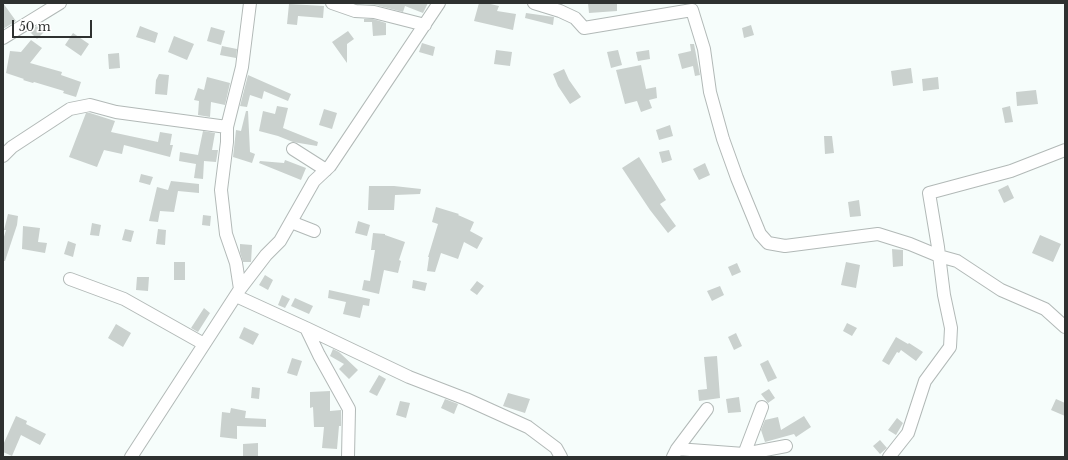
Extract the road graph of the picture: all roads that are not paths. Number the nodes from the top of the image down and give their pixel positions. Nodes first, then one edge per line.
1 (60, 3) edge
2 (250, 3) edge
3 (332, 3) edge
4 (439, 3) edge
5 (534, 3) edge
6 (425, 25) junction
7 (3, 38) edge
8 (227, 127) junction
9 (293, 149) dead end
10 (1065, 150) edge
11 (3, 156) edge
12 (326, 170) junction
13 (291, 222) junction
14 (314, 231) dead end
15 (939, 256) junction
16 (70, 279) dead end
17 (238, 292) junction
18 (1065, 327) edge
19 (306, 328) junction
20 (204, 344) junction
21 (762, 407) dead end
22 (707, 409) dead end
23 (786, 446) dead end
24 (675, 453) edge
25 (744, 456) edge
26 (131, 457) edge
27 (348, 457) edge
28 (561, 457) edge
29 (889, 457) edge

1 - 7 street
2 - 8 street
3 - 6 street
4 - 6 street
5 - 15 street
6 - 12 street
8 - 11 street
8 - 17 street
9 - 12 street
10 - 15 street
12 - 13 street
13 - 14 street
13 - 17 street
15 - 18 street
15 - 29 street
16 - 20 street
17 - 19 street
17 - 20 street
19 - 27 street
19 - 28 street
20 - 26 street
21 - 25 street
22 - 24 street
23 - 25 street
24 - 25 street

